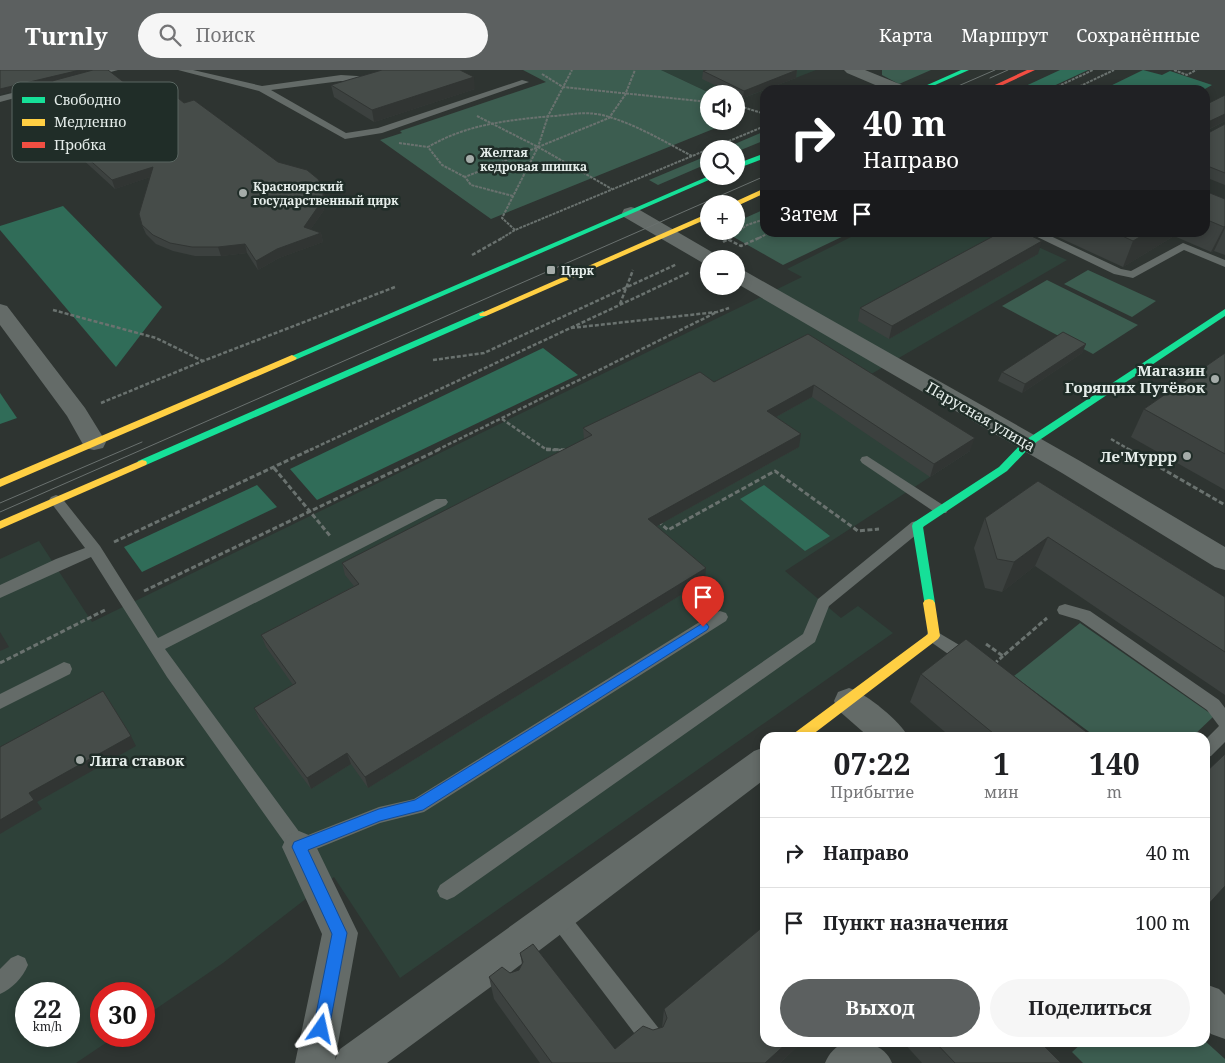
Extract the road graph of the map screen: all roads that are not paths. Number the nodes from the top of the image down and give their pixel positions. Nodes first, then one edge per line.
1 (114, 70) edge
2 (182, 70) edge
3 (332, 70) edge
4 (406, 70) edge
5 (966, 70) edge
6 (1032, 70) edge
7 (862, 71) edge
8 (341, 78) junction
9 (67, 82) edge
10 (525, 82) dead end
11 (891, 85) edge
12 (931, 85) edge
13 (998, 85) edge
14 (262, 89) junction
15 (760, 157) edge
16 (745, 163) edge
17 (700, 183) edge
18 (760, 192) edge
19 (745, 199) edge
20 (631, 213) junction
21 (700, 219) edge
22 (667, 233) junction
23 (1043, 237) edge
24 (700, 253) edge
25 (1225, 264) edge
26 (745, 279) edge
27 (1225, 312) edge
28 (4, 321) edge
29 (94, 442) junction
30 (1028, 443) junction
31 (867, 460) dead end
32 (0, 483) edge
33 (56, 500) junction
34 (441, 502) dead end
35 (941, 510) junction
36 (0, 525) edge
37 (917, 526) junction
38 (95, 550) junction
39 (1225, 560) edge
40 (0, 592) edge
41 (1065, 610) road end
42 (720, 617) dead end
43 (934, 636) junction
44 (155, 647) junction
45 (64, 669) dead end
46 (986, 671) edge
47 (849, 700) junction
48 (0, 702) edge
49 (1225, 721) edge
50 (1225, 731) edge
51 (806, 732) edge
52 (885, 732) edge
53 (1210, 746) edge
54 (760, 766) edge
55 (299, 847) junction
56 (447, 891) dead end
57 (557, 915) junction
58 (18, 965) dead end
59 (0, 984) edge
60 (1210, 1007) edge
61 (1225, 1020) edge
62 (652, 1038) edge
63 (315, 1063) edge
64 (354, 1063) edge
65 (836, 1063) edge
66 (881, 1063) edge

1 - 9 lane
2 - 14 lane
3 - 8 lane
4 - 8 lane
5 - 12 main road
6 - 13 main road
7 - 11 street
8 - 14 lane
10 - 14 lane
15 - 16 main road
17 - 20 main road
18 - 19 main road
20 - 22 street
20 - 29 main road
21 - 22 main road
22 - 24 street
22 - 33 main road
23 - 25 lane
26 - 30 street, Парусная улица
27 - 30 main road
28 - 29 street
29 - 32 main road
30 - 35 main road
30 - 39 street, Парусная улица
31 - 35 lane
33 - 36 main road
33 - 38 lane
34 - 44 lane
35 - 37 main road
37 - 43 main road
37 - 56 lane
38 - 40 lane
38 - 44 lane
41 - 49 lane
42 - 55 lane
43 - 46 lane
43 - 47 main road
44 - 55 lane
45 - 48 lane
47 - 51 main road
47 - 52 street
50 - 53 lane
54 - 57 street
55 - 63 street
57 - 62 lane
57 - 64 street
58 - 59 lane
60 - 61 street
65 - 66 lane

